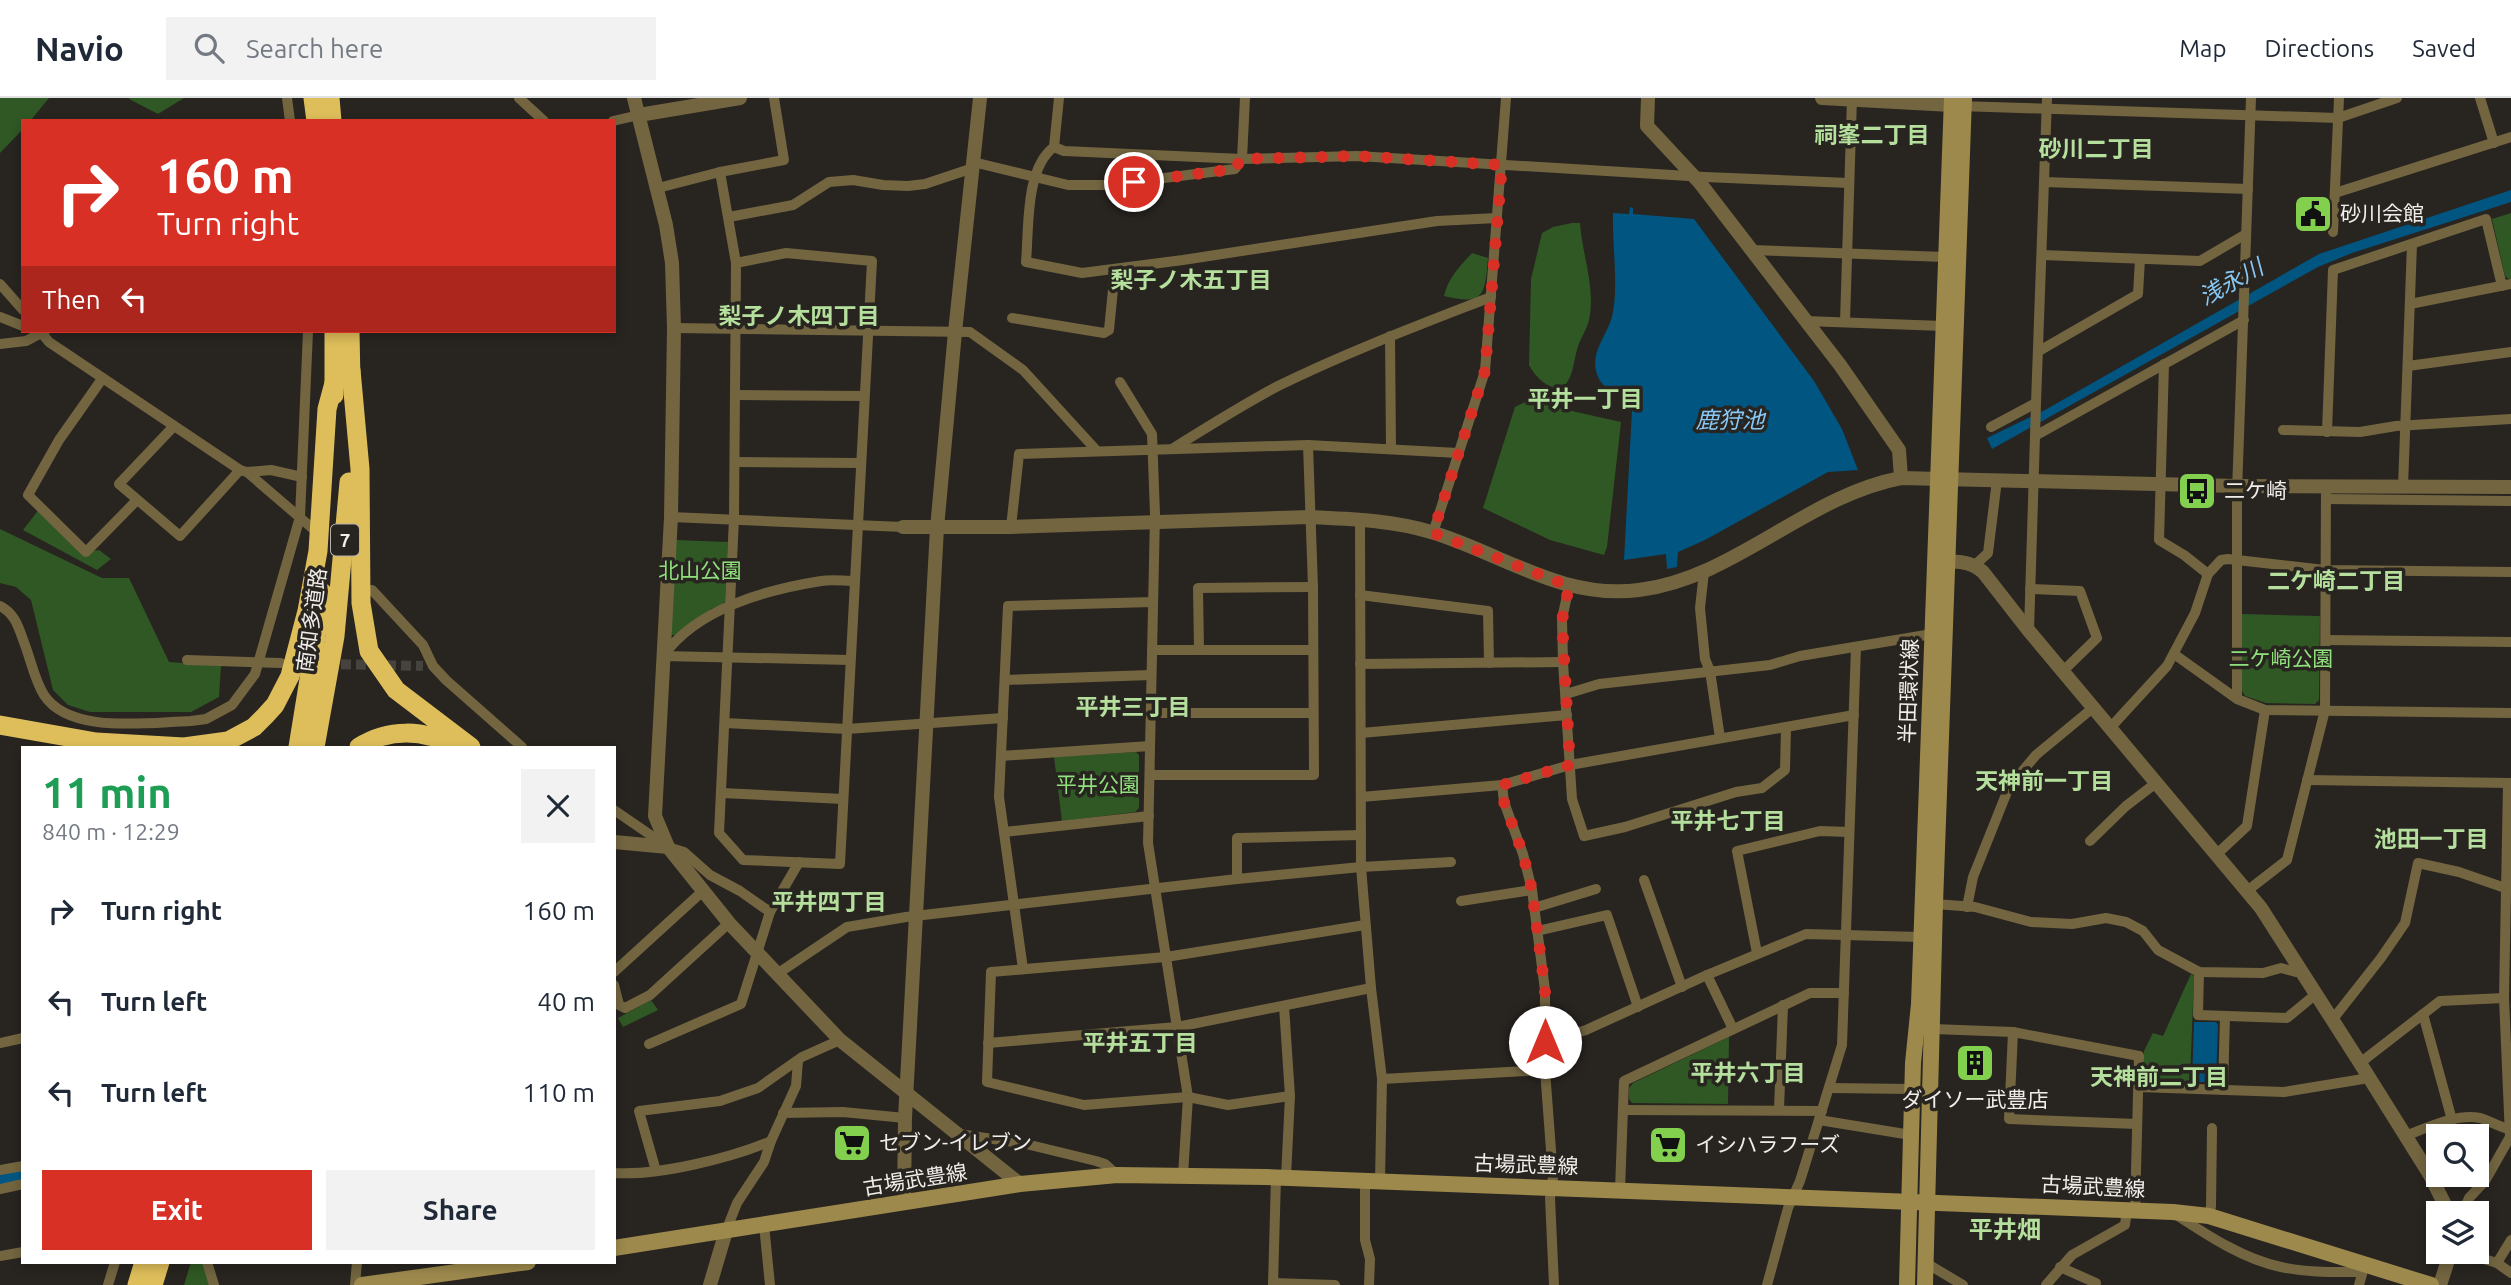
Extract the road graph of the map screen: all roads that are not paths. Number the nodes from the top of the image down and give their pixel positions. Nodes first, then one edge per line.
1 (287, 98) edge
2 (313, 98) edge
3 (330, 98) edge
4 (519, 98) edge
5 (634, 98) edge
6 (740, 98) edge
7 (774, 98) edge
8 (980, 98) edge
9 (1059, 98) edge
10 (1245, 98) edge
11 (1506, 98) edge
12 (1648, 98) edge
13 (1822, 98) edge
14 (2251, 98) edge
15 (2339, 98) edge
16 (2397, 98) edge
17 (2480, 98) edge
18 (1852, 99) edge
19 (1958, 102) edge
20 (2046, 104) edge
21 (639, 116) junction
22 (2250, 116) junction
23 (2338, 118) junction
24 (290, 119) edge
25 (316, 119) edge
26 (332, 119) edge
27 (542, 119) edge
28 (616, 120) edge
29 (2511, 137) edge
30 (2494, 143) junction
31 (1054, 147) junction
32 (1241, 159) junction
33 (973, 165) junction
34 (1502, 165) junction
35 (720, 172) junction
36 (1693, 176) junction
37 (1033, 177) junction
38 (2044, 182) junction
39 (1849, 183) junction
40 (658, 188) junction
41 (2248, 189) junction
42 (2335, 193) junction
43 (729, 217) junction
44 (1497, 218) junction
45 (2333, 232) dead end
46 (2246, 234) junction
47 (2412, 244) junction
48 (1752, 250) junction
49 (1847, 252) junction
50 (2042, 255) junction
51 (1945, 257) junction
52 (2140, 259) junction
53 (736, 263) junction
54 (1115, 269) junction
55 (0, 284) edge
56 (2507, 285) edge
57 (1491, 297) junction
58 (2410, 304) junction
59 (21, 308) edge
60 (0, 317) edge
61 (1012, 318) dead end
62 (2244, 320) junction
63 (1805, 321) junction
64 (1845, 323) junction
65 (21, 325) edge
66 (1943, 326) junction
67 (674, 328) junction
68 (736, 329) junction
69 (869, 331) junction
70 (955, 332) junction
71 (38, 333) edge
72 (42, 333) edge
73 (308, 333) edge
74 (334, 333) edge
75 (350, 333) edge
76 (1390, 336) junction
77 (0, 344) edge
78 (2039, 351) junction
79 (2511, 352) edge
80 (2164, 364) junction
81 (2409, 366) junction
82 (351, 370) junction
83 (102, 379) junction
84 (1120, 382) dead end
85 (334, 383) junction
86 (736, 395) junction
87 (864, 396) junction
88 (2036, 403) junction
89 (2511, 419) edge
90 (174, 426) junction
91 (2404, 426) junction
92 (1991, 427) dead end
93 (2283, 430) dead end
94 (2327, 432) junction
95 (2035, 436) junction
96 (1308, 445) junction
97 (1172, 449) junction
98 (1391, 449) junction
99 (1152, 450) junction
100 (1097, 451) junction
101 (1458, 453) junction
102 (735, 462) junction
103 (860, 463) junction
104 (243, 471) junction
105 (302, 477) junction
106 (1901, 478) junction
107 (1944, 478) junction
108 (1997, 480) junction
109 (2034, 480) junction
110 (2160, 483) junction
111 (2237, 486) junction
112 (2403, 486) junction
113 (2511, 487) edge
114 (2326, 493) junction
115 (137, 500) junction
116 (2511, 501) edge
117 (300, 517) junction
118 (671, 517) junction
119 (1310, 517) junction
120 (734, 519) junction
121 (1360, 519) junction
122 (1154, 522) junction
123 (857, 526) junction
124 (903, 527) joint
125 (1011, 527) junction
126 (937, 528) junction
127 (1433, 533) junction
128 (319, 534) dead end
129 (2236, 560) junction
130 (1948, 561) junction
131 (1975, 565) junction
132 (2325, 570) junction
133 (1704, 572) junction
134 (2511, 572) edge
135 (2208, 574) junction
136 (854, 581) junction
137 (1569, 586) junction
138 (1313, 587) junction
139 (2030, 589) junction
140 (372, 590) dead end
141 (1360, 595) junction
142 (1153, 602) junction
143 (0, 606) edge
144 (730, 606) junction
145 (2029, 631) junction
146 (1932, 634) junction
147 (2326, 640) junction
148 (2511, 642) edge
149 (1856, 648) junction
150 (1152, 650) junction
151 (1199, 650) junction
152 (1313, 650) junction
153 (2175, 654) junction
154 (663, 656) junction
155 (728, 657) junction
156 (187, 660) dead end
157 (850, 660) junction
158 (258, 661) junction
159 (1563, 662) junction
160 (281, 663) dead end
161 (1489, 663) junction
162 (1360, 664) junction
163 (1710, 671) junction
164 (2063, 671) junction
165 (1151, 675) junction
166 (1006, 680) junction
167 (1566, 694) junction
168 (2236, 699) junction
169 (2094, 707) junction
170 (2266, 710) junction
171 (2325, 710) junction
172 (1151, 713) junction
173 (1313, 713) junction
174 (2511, 713) edge
175 (1567, 715) junction
176 (1854, 715) junction
177 (1003, 718) junction
178 (725, 723) junction
179 (0, 724) edge
180 (926, 724) junction
181 (2110, 727) junction
182 (1786, 728) junction
183 (847, 729) junction
184 (1361, 733) junction
185 (0, 737) edge
186 (1720, 738) junction
187 (102, 745) edge
188 (50, 746) edge
189 (298, 746) edge
190 (315, 746) edge
191 (361, 746) edge
192 (451, 746) edge
193 (470, 746) edge
194 (521, 746) edge
195 (1150, 746) junction
196 (1001, 756) junction
197 (1570, 765) junction
198 (1150, 775) junction
199 (2307, 780) junction
200 (2156, 783) junction
201 (2510, 783) edge
202 (1502, 785) junction
203 (722, 793) junction
204 (1361, 797) junction
205 (843, 799) junction
206 (616, 811) edge
207 (1149, 816) junction
208 (1004, 832) junction
209 (1849, 832) junction
210 (1361, 835) junction
211 (2090, 841) dead end
212 (616, 842) edge
213 (668, 847) junction
214 (2217, 854) junction
215 (799, 862) junction
216 (1451, 862) dead end
217 (1361, 867) junction
218 (1237, 879) junction
219 (1644, 880) dead end
220 (1155, 888) junction
221 (1596, 889) dead end
222 (704, 890) junction
223 (1532, 890) junction
224 (2509, 890) edge
225 (2247, 891) junction
226 (1461, 901) dead end
227 (1014, 905) junction
228 (1935, 905) junction
229 (1967, 907) junction
230 (1534, 908) junction
231 (769, 912) junction
232 (916, 916) junction
233 (729, 923) junction
234 (1365, 925) junction
235 (1537, 931) junction
236 (1846, 934) junction
237 (1921, 937) junction
238 (756, 952) junction
239 (1758, 953) junction
240 (1166, 957) junction
241 (1023, 969) junction
242 (2301, 969) junction
243 (616, 970) edge
244 (2199, 972) junction
245 (777, 974) junction
246 (1707, 975) junction
247 (1682, 987) junction
248 (1371, 988) junction
249 (616, 992) edge
250 (1844, 993) junction
251 (2316, 993) junction
252 (2504, 998) junction
253 (1783, 1005) junction
254 (1284, 1006) junction
255 (1638, 1007) junction
256 (2423, 1014) junction
257 (2225, 1016) junction
258 (2333, 1019) junction
259 (1177, 1027) junction
260 (1733, 1029) junction
261 (1933, 1029) junction
262 (2013, 1031) junction
263 (21, 1038) edge
264 (840, 1040) junction
265 (1545, 1042) junction
266 (0, 1043) edge
267 (988, 1043) junction
268 (649, 1044) dead end
269 (798, 1060) junction
270 (2360, 1063) junction
271 (1545, 1070) junction
272 (2369, 1078) junction
273 (1382, 1079) junction
274 (2138, 1087) junction
275 (1829, 1088) junction
276 (1912, 1089) junction
277 (2223, 1090) junction
278 (906, 1092) junction
279 (1290, 1096) junction
280 (1188, 1097) junction
281 (1779, 1109) junction
282 (1623, 1110) junction
283 (783, 1113) junction
284 (1820, 1115) junction
285 (905, 1118) junction
286 (2452, 1120) junction
287 (2137, 1124) junction
288 (2212, 1128) dead end
289 (2510, 1129) edge
290 (956, 1133) junction
291 (1911, 1135) junction
292 (2405, 1136) junction
293 (771, 1141) junction
294 (21, 1166) edge
295 (0, 1170) edge
296 (656, 1171) junction
297 (616, 1173) edge
298 (1117, 1175) junction
299 (1183, 1175) junction
300 (1281, 1177) junction
301 (1372, 1180) junction
302 (21, 1184) edge
303 (1020, 1184) junction
304 (1552, 1188) junction
305 (0, 1189) edge
306 (1620, 1190) junction
307 (1794, 1196) junction
308 (1910, 1201) junction
309 (1928, 1201) junction
310 (2442, 1201) edge
311 (2468, 1201) edge
312 (904, 1203) junction
313 (2131, 1209) junction
314 (2173, 1212) junction
315 (2209, 1216) junction
316 (764, 1225) junction
317 (726, 1231) junction
318 (2511, 1240) edge
319 (616, 1248) edge
320 (21, 1252) edge
321 (0, 1256) edge
322 (2489, 1261) edge
323 (1926, 1263) junction
324 (114, 1264) edge
325 (143, 1264) edge
326 (159, 1264) edge
327 (208, 1264) edge
328 (357, 1264) edge
329 (2447, 1264) edge
330 (2497, 1264) junction
331 (485, 1265) edge
332 (2060, 1267) junction
333 (2363, 1268) junction
334 (2511, 1273) edge
335 (441, 1280) edge
336 (2096, 1283) dead end
337 (1273, 1284) edge
338 (108, 1285) edge
339 (137, 1285) edge
340 (153, 1285) edge
341 (214, 1285) edge
342 (355, 1285) edge
343 (362, 1285) edge
344 (710, 1285) edge
345 (770, 1285) edge
346 (1335, 1285) edge
347 (1369, 1285) edge
348 (1554, 1285) edge
349 (1767, 1285) edge
350 (1907, 1285) edge
351 (1925, 1285) edge
352 (1963, 1285) edge
353 (2046, 1285) edge
354 (2359, 1285) edge
355 (2431, 1285) edge
356 (2440, 1285) edge

1 - 24 street
2 - 25 highway
3 - 26 highway
4 - 27 street
5 - 21 street
6 - 21 street
7 - 35 street
8 - 33 street
9 - 31 street
10 - 32 street
11 - 34 street
12 - 36 street
13 - 18 street
14 - 22 street
15 - 23 street
16 - 23 street
17 - 30 street
18 - 19 street
18 - 39 street
19 - 20 street
19 - 51 main road, 半田環状線
19 - 107 main road, 半田環状線
20 - 22 street
20 - 38 street
21 - 28 street
21 - 40 street
22 - 23 street
22 - 41 street
23 - 42 street
29 - 30 street
30 - 42 street
31 - 32 street
31 - 37 street
32 - 34 street
32 - 37 street
33 - 37 street
33 - 43 street
33 - 70 street
34 - 36 street
34 - 44 street
35 - 40 street
35 - 43 street
36 - 39 street
36 - 48 street
37 - 54 street
38 - 41 street
38 - 50 street
39 - 49 street
40 - 67 street
41 - 46 street
42 - 45 street
43 - 53 street
44 - 54 street
44 - 57 street
46 - 52 street
46 - 62 street
47 - 56 street
47 - 58 street
47 - 94 street
48 - 49 street
48 - 63 street
49 - 51 street
49 - 64 street
50 - 52 street
50 - 78 street
51 - 66 main road, 半田環状線
52 - 78 street
53 - 68 street
53 - 69 street
54 - 61 street
55 - 59 street
56 - 58 street
57 - 76 street
57 - 101 street
58 - 81 street
60 - 65 street
62 - 80 street
62 - 111 street
63 - 64 street
63 - 106 street
64 - 66 street
66 - 107 main road, 半田環状線
67 - 68 street
67 - 118 street
68 - 69 street
68 - 86 street
69 - 70 street
69 - 87 street
70 - 100 street
70 - 126 street
71 - 77 street
72 - 83 street
73 - 105 street
74 - 85 highway, 南知多道路 / 7
75 - 82 highway, 南知多道路 / 7
76 - 97 street
76 - 98 street
78 - 88 street
79 - 81 street
80 - 95 street
80 - 110 street
81 - 91 street
82 - 190 highway, 南知多道路 / 7
82 - 193 highway
83 - 90 street
83 - 115 street
84 - 99 street
85 - 187 highway
85 - 189 highway, 南知多道路 / 7
86 - 87 street
86 - 102 street
87 - 103 street
88 - 92 street
88 - 95 street
89 - 91 street
90 - 104 street
90 - 115 street
91 - 94 street
91 - 112 street
93 - 94 street
95 - 109 street
96 - 97 street
96 - 98 street
96 - 119 street
97 - 99 street
98 - 101 street
99 - 100 street
99 - 122 street
100 - 125 street
101 - 127 street
102 - 103 street
102 - 120 street
103 - 123 street
104 - 105 street
104 - 115 street
104 - 117 street
105 - 117 street
106 - 107 street
106 - 133 street
107 - 108 street
107 - 130 main road, 半田環状線
107 - 146 main road, 半田環状線
108 - 109 street
108 - 131 street
109 - 110 street
109 - 139 street
110 - 111 street
110 - 135 street
111 - 114 street
111 - 129 street
112 - 113 street
112 - 114 street
114 - 116 street
114 - 132 street
117 - 128 street
117 - 158 street
118 - 120 street
118 - 154 street
119 - 121 street
119 - 122 street
119 - 138 street
120 - 123 street
120 - 144 street
121 - 127 street
121 - 141 street
122 - 125 street
122 - 142 street
123 - 124 street
123 - 136 street
124 - 126 street
125 - 126 street
126 - 180 street
127 - 137 street
129 - 132 street
129 - 135 street
129 - 168 street
130 - 131 street
130 - 228 main road, 半田環状線
131 - 145 street
132 - 134 street
132 - 147 street
133 - 137 street
133 - 163 street
135 - 153 street
136 - 144 street
136 - 157 street
137 - 159 street
138 - 151 street
138 - 152 street
139 - 145 street
139 - 164 street
140 - 194 street
141 - 161 street
141 - 162 street
142 - 150 street
142 - 166 street
143 - 158 street
144 - 154 street
144 - 155 street
145 - 164 street
146 - 149 street
146 - 237 main road, 半田環状線
147 - 148 street
147 - 171 street
149 - 163 street
149 - 176 street
150 - 151 street
150 - 165 street
151 - 152 street
152 - 173 street
153 - 168 street
153 - 181 street
154 - 155 street
154 - 213 street
155 - 157 street
155 - 178 street
156 - 158 street
157 - 183 street
158 - 160 street
159 - 161 street
159 - 167 street
161 - 162 street
162 - 184 street
163 - 167 street
163 - 186 street
164 - 169 street
165 - 166 street
165 - 172 street
166 - 177 street
167 - 175 street
168 - 170 street
169 - 181 street
169 - 229 street
170 - 171 street
170 - 214 street
171 - 174 street
171 - 199 street
172 - 173 street
172 - 195 street
173 - 198 street
175 - 184 street
175 - 197 street
176 - 182 street
176 - 209 street
177 - 180 street
177 - 196 street
178 - 183 street
178 - 203 street
179 - 187 highway
180 - 183 street
180 - 232 street
181 - 200 street
182 - 186 street
182 - 197 street
183 - 205 street
184 - 204 street
185 - 188 highway
186 - 197 street
191 - 192 highway
195 - 196 street
195 - 198 street
196 - 208 street
197 - 202 street
198 - 207 street
199 - 201 street
199 - 225 street
200 - 211 street
200 - 214 street
201 - 224 street
202 - 204 street
202 - 223 street
203 - 205 street
203 - 215 street
204 - 210 street
205 - 215 street
206 - 213 street
207 - 208 street
207 - 220 street
208 - 227 street
209 - 236 street
209 - 239 street
210 - 217 street
210 - 218 street
212 - 213 street
213 - 222 street
213 - 231 street
214 - 225 street
215 - 231 street
216 - 217 street
217 - 218 street
217 - 234 street
218 - 220 street
219 - 247 street
220 - 227 street
220 - 240 street
221 - 230 street
222 - 233 street
222 - 243 street
223 - 226 street
223 - 230 street
224 - 252 street
224 - 258 street
225 - 242 street
227 - 232 street
227 - 241 street
228 - 229 street
228 - 261 main road, 半田環状線
229 - 244 street
230 - 235 street
231 - 238 street
232 - 245 street
232 - 278 street
233 - 238 street
233 - 249 street
234 - 240 street
234 - 248 street
235 - 255 street
235 - 265 street
236 - 237 street
236 - 239 street
236 - 250 street
237 - 276 main road, 半田環状線
238 - 245 street
238 - 268 street
239 - 246 street
240 - 241 street
240 - 259 street
241 - 267 street
242 - 244 street
242 - 251 street
244 - 257 street
245 - 264 street
246 - 247 street
246 - 260 street
247 - 255 street
248 - 254 street
248 - 273 street
250 - 253 street
250 - 275 street
251 - 257 street
251 - 258 street
252 - 256 street
252 - 289 street
253 - 260 street
253 - 281 street
254 - 259 street
254 - 279 street
255 - 265 street
256 - 270 street
256 - 286 street
257 - 277 street
258 - 270 street
259 - 267 street
259 - 280 street
260 - 282 street
261 - 262 street
261 - 309 main road, 半田環状線
262 - 274 street
262 - 287 street
263 - 266 street
264 - 269 street
264 - 278 street
265 - 271 street
267 - 280 street
269 - 283 street
269 - 296 street
270 - 272 street
271 - 273 street
271 - 304 street
272 - 277 street
272 - 292 street
273 - 301 street
274 - 277 street
274 - 287 street
275 - 276 street
275 - 284 street
276 - 291 main road, 半田環状線
278 - 285 street
278 - 290 street
279 - 280 street
279 - 300 street
280 - 299 street
281 - 282 street
281 - 284 street
282 - 306 street
283 - 285 street
283 - 293 street
284 - 291 street
284 - 307 street
285 - 312 street
286 - 289 street
286 - 292 street
287 - 313 street
288 - 315 street
289 - 311 street
290 - 298 street
290 - 303 street
291 - 308 main road, 半田環状線
292 - 310 street
293 - 296 street
293 - 317 street
294 - 295 street
296 - 297 street
298 - 299 main road, 古場武豊線
298 - 303 main road, 古場武豊線
299 - 300 main road, 古場武豊線
300 - 301 main road, 古場武豊線
300 - 337 street
301 - 304 main road, 古場武豊線
301 - 347 street
302 - 305 street
303 - 312 main road, 古場武豊線
304 - 306 main road, 古場武豊線
304 - 348 street
306 - 307 main road, 古場武豊線
307 - 308 main road, 古場武豊線
307 - 349 street
308 - 309 main road, 古場武豊線
308 - 350 main road, 半田環状線
309 - 313 main road, 古場武豊線
309 - 323 main road, 半田環状線
312 - 316 main road, 古場武豊線
313 - 314 main road, 古場武豊線
313 - 332 street
314 - 315 main road, 古場武豊線
314 - 333 street
315 - 333 main road, 古場武豊線
316 - 317 main road, 古場武豊線
316 - 345 street
317 - 319 main road, 古場武豊線
317 - 344 street
318 - 330 street
320 - 321 street
322 - 330 street
323 - 351 main road, 半田環状線
323 - 352 street
324 - 338 street
325 - 339 highway
326 - 340 highway
327 - 341 street
328 - 342 street
329 - 356 street
330 - 334 street
331 - 335 main road
332 - 336 street
332 - 353 street
333 - 354 street
333 - 355 main road, 古場武豊線
335 - 343 main road
337 - 346 street

